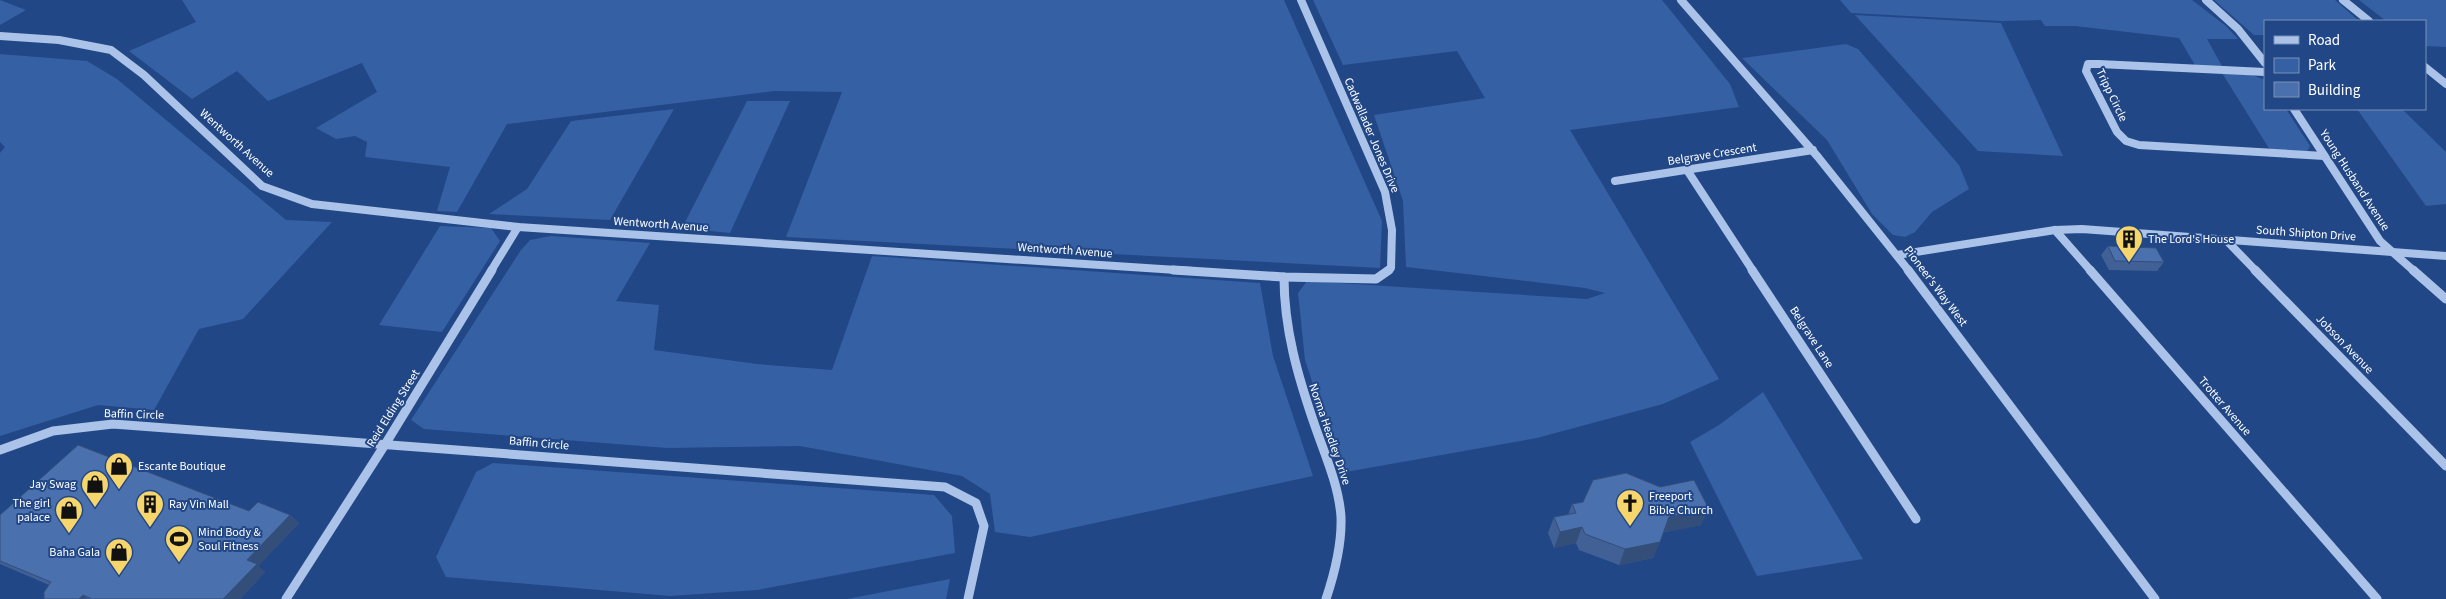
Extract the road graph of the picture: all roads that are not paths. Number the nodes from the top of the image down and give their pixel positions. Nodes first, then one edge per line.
1 (1301, 0) edge
2 (1681, 0) edge
3 (2206, 0) edge
4 (2343, 0) edge
5 (2368, 20) edge
6 (0, 36) edge
7 (2264, 62) edge
8 (2426, 68) edge
9 (2264, 72) edge
10 (2446, 84) edge
11 (2295, 110) edge
12 (1813, 150) junction
13 (2324, 156) junction
14 (1687, 170) junction
15 (1615, 181) dead end
16 (518, 227) junction
17 (2055, 230) junction
18 (2226, 240) junction
19 (2393, 252) junction
20 (1897, 255) junction
21 (2446, 256) edge
22 (1284, 277) junction
23 (1376, 279) joint
24 (2446, 299) edge
25 (386, 443) junction
26 (0, 450) edge
27 (2446, 466) edge
28 (1916, 518) dead end
29 (286, 599) edge
30 (968, 599) edge
31 (1326, 599) edge
32 (2155, 599) edge
33 (2377, 599) edge

1 - 23 street, Cadwallader Jones Drive
2 - 12 street, Pioneer's Way West
3 - 7 street
4 - 5 street
6 - 16 street, Wentworth Avenue
8 - 10 street
9 - 13 street, Tripp Circle
11 - 13 street, Young Husband Avenue
12 - 14 street, Belgrave Crescent
12 - 20 street, Pioneer's Way West
13 - 19 street, Young Husband Avenue
14 - 15 street, Belgrave Crescent
14 - 28 street, Belgrave Lane
16 - 22 street, Wentworth Avenue
16 - 25 street, Reid Elding Street
17 - 18 street, South Shipton Drive
17 - 20 street, South Shipton Drive
17 - 33 street, Trotter Avenue
18 - 19 street, South Shipton Drive
18 - 27 street, Jobson Avenue
19 - 21 street, South Shipton Drive
19 - 24 street, Young Husband Avenue
20 - 32 street, Pioneer's Way West
22 - 23 street, Wentworth Avenue
22 - 31 street, Norma Headley Drive
25 - 26 street, Baffin Circle
25 - 29 street, Reid Elding Street
25 - 30 street, Baffin Circle

